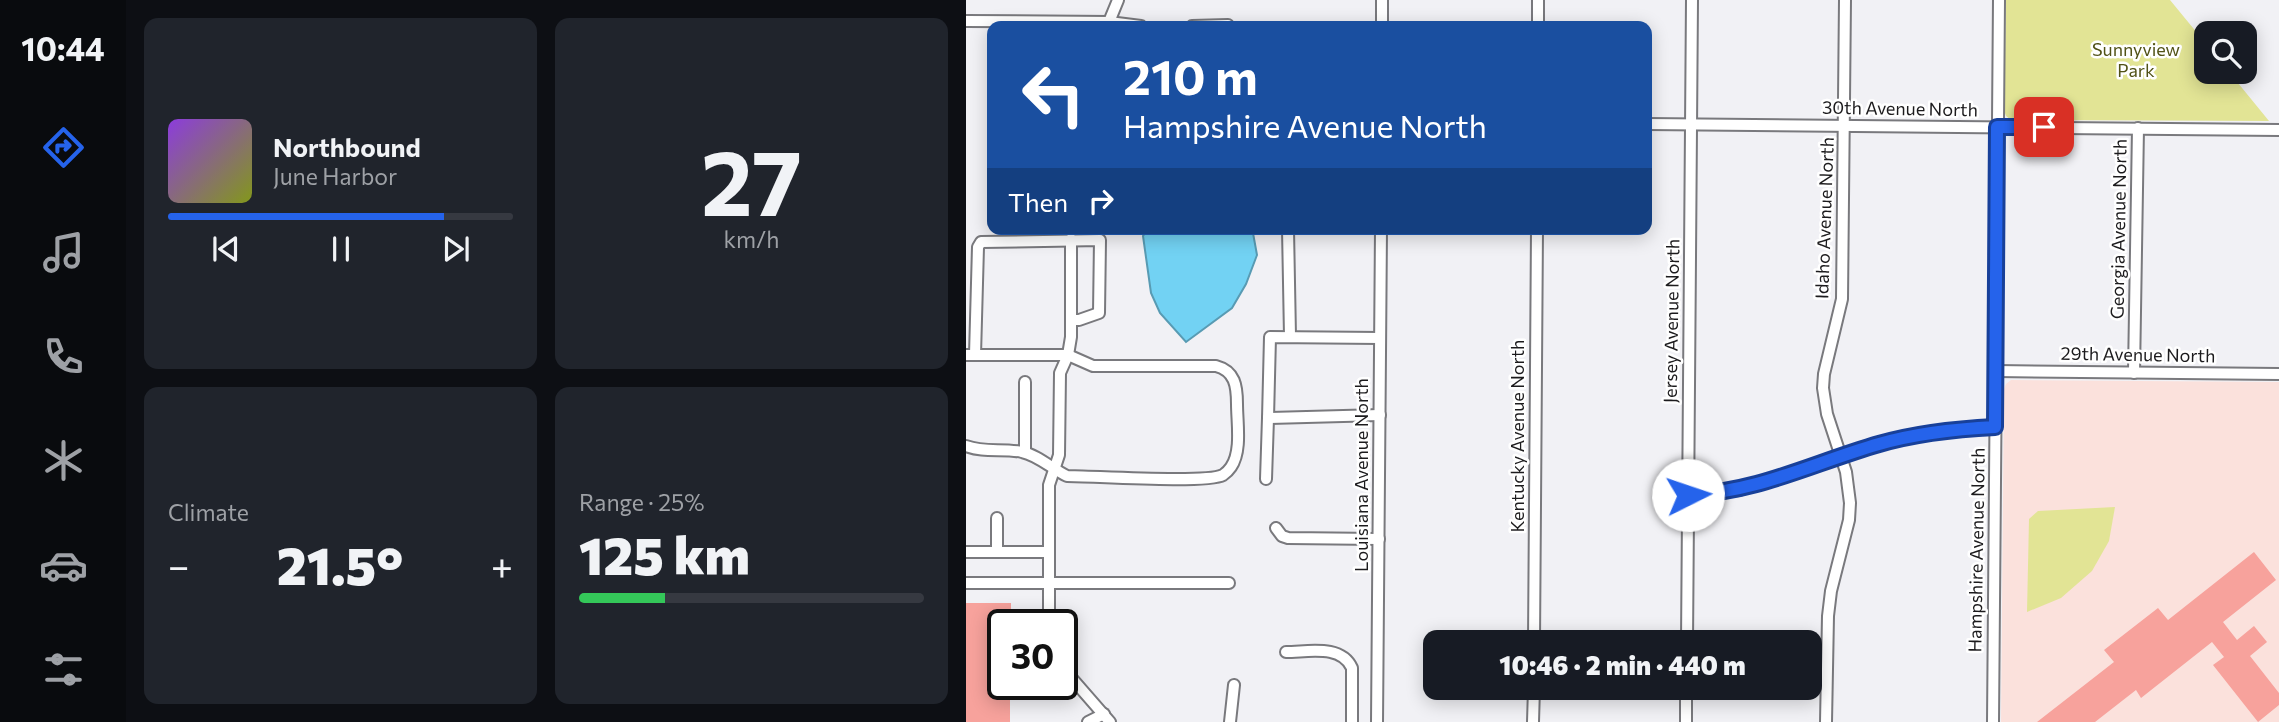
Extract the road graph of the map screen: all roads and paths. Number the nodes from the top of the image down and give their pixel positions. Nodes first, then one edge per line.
1 (1118, 0) edge
2 (1382, 0) edge
3 (1538, 0) edge
4 (1692, 0) edge
5 (1845, 0) edge
6 (1998, 0) edge
7 (966, 21) edge
8 (987, 21) edge
9 (1109, 21) edge
10 (1382, 21) edge
11 (1538, 21) edge
12 (1652, 124) edge
13 (1691, 125) junction
14 (1845, 125) junction
15 (1997, 127) junction
16 (2138, 128) junction
17 (2279, 130) edge
18 (1288, 235) edge
19 (1381, 235) edge
20 (1537, 235) edge
21 (1071, 239) junction
22 (1071, 320) junction
23 (1290, 336) junction
24 (1380, 338) junction
25 (971, 355) edge
26 (1068, 355) junction
27 (1996, 371) junction
28 (2134, 373) junction
29 (2279, 374) edge
30 (1025, 382) dead end
31 (1380, 415) junction
32 (1268, 418) junction
33 (1995, 427) junction
34 (966, 446) edge
35 (1025, 452) junction
36 (1840, 456) junction
37 (1054, 470) junction
38 (1266, 479) dead end
39 (1688, 495) junction
40 (997, 518) dead end
41 (1276, 528) dead end
42 (1379, 539) junction
43 (966, 552) edge
44 (997, 552) junction
45 (1048, 552) junction
46 (966, 583) edge
47 (1229, 583) dead end
48 (1048, 584) junction
49 (1049, 609) edge
50 (1534, 630) edge
51 (1687, 630) edge
52 (1286, 652) dead end
53 (1234, 685) dead end
54 (1078, 687) edge
55 (1534, 700) edge
56 (1686, 700) edge
57 (1107, 718) edge
58 (1088, 722) edge
59 (1230, 722) edge
60 (1352, 722) edge
61 (1377, 722) edge
62 (1534, 722) edge
63 (1686, 722) edge
64 (1826, 722) edge
65 (1993, 722) edge

1 - 9 street
2 - 10 street
3 - 11 street
4 - 13 street, Jersey Avenue North
5 - 14 street, Idaho Avenue North
6 - 15 street, Hampshire Avenue North
7 - 8 street
12 - 13 street, 30th Avenue North
13 - 14 street, 30th Avenue North
13 - 39 street, Jersey Avenue North
14 - 15 street, 30th Avenue North
14 - 36 street, Idaho Avenue North
15 - 16 street, 30th Avenue North
15 - 27 street, Hampshire Avenue North
16 - 17 street, 30th Avenue North
16 - 28 street, Georgia Avenue North
18 - 23 street
19 - 24 street, Louisiana Avenue North
20 - 50 street, Kentucky Avenue North
21 - 22 street
21 - 22 street
21 - 25 street
22 - 26 street
23 - 24 street
23 - 32 street
24 - 31 street, Louisiana Avenue North
25 - 26 street
26 - 37 street
26 - 37 street
27 - 28 street, 29th Avenue North
27 - 33 street, Hampshire Avenue North
28 - 29 street, 29th Avenue North
30 - 35 street
31 - 32 street
31 - 42 street, Louisiana Avenue North
32 - 38 street
33 - 36 street
33 - 65 street, Hampshire Avenue North
34 - 35 street
35 - 37 street
36 - 39 street
36 - 64 street, Idaho Avenue North
37 - 45 street
39 - 51 street, Jersey Avenue North
40 - 44 street
41 - 42 street
42 - 61 street, Louisiana Avenue North
43 - 44 street
44 - 45 street
45 - 48 street
46 - 48 street
47 - 48 street
48 - 49 street
52 - 60 street
53 - 59 street
54 - 57 street
55 - 62 street
56 - 63 street
57 - 58 street

